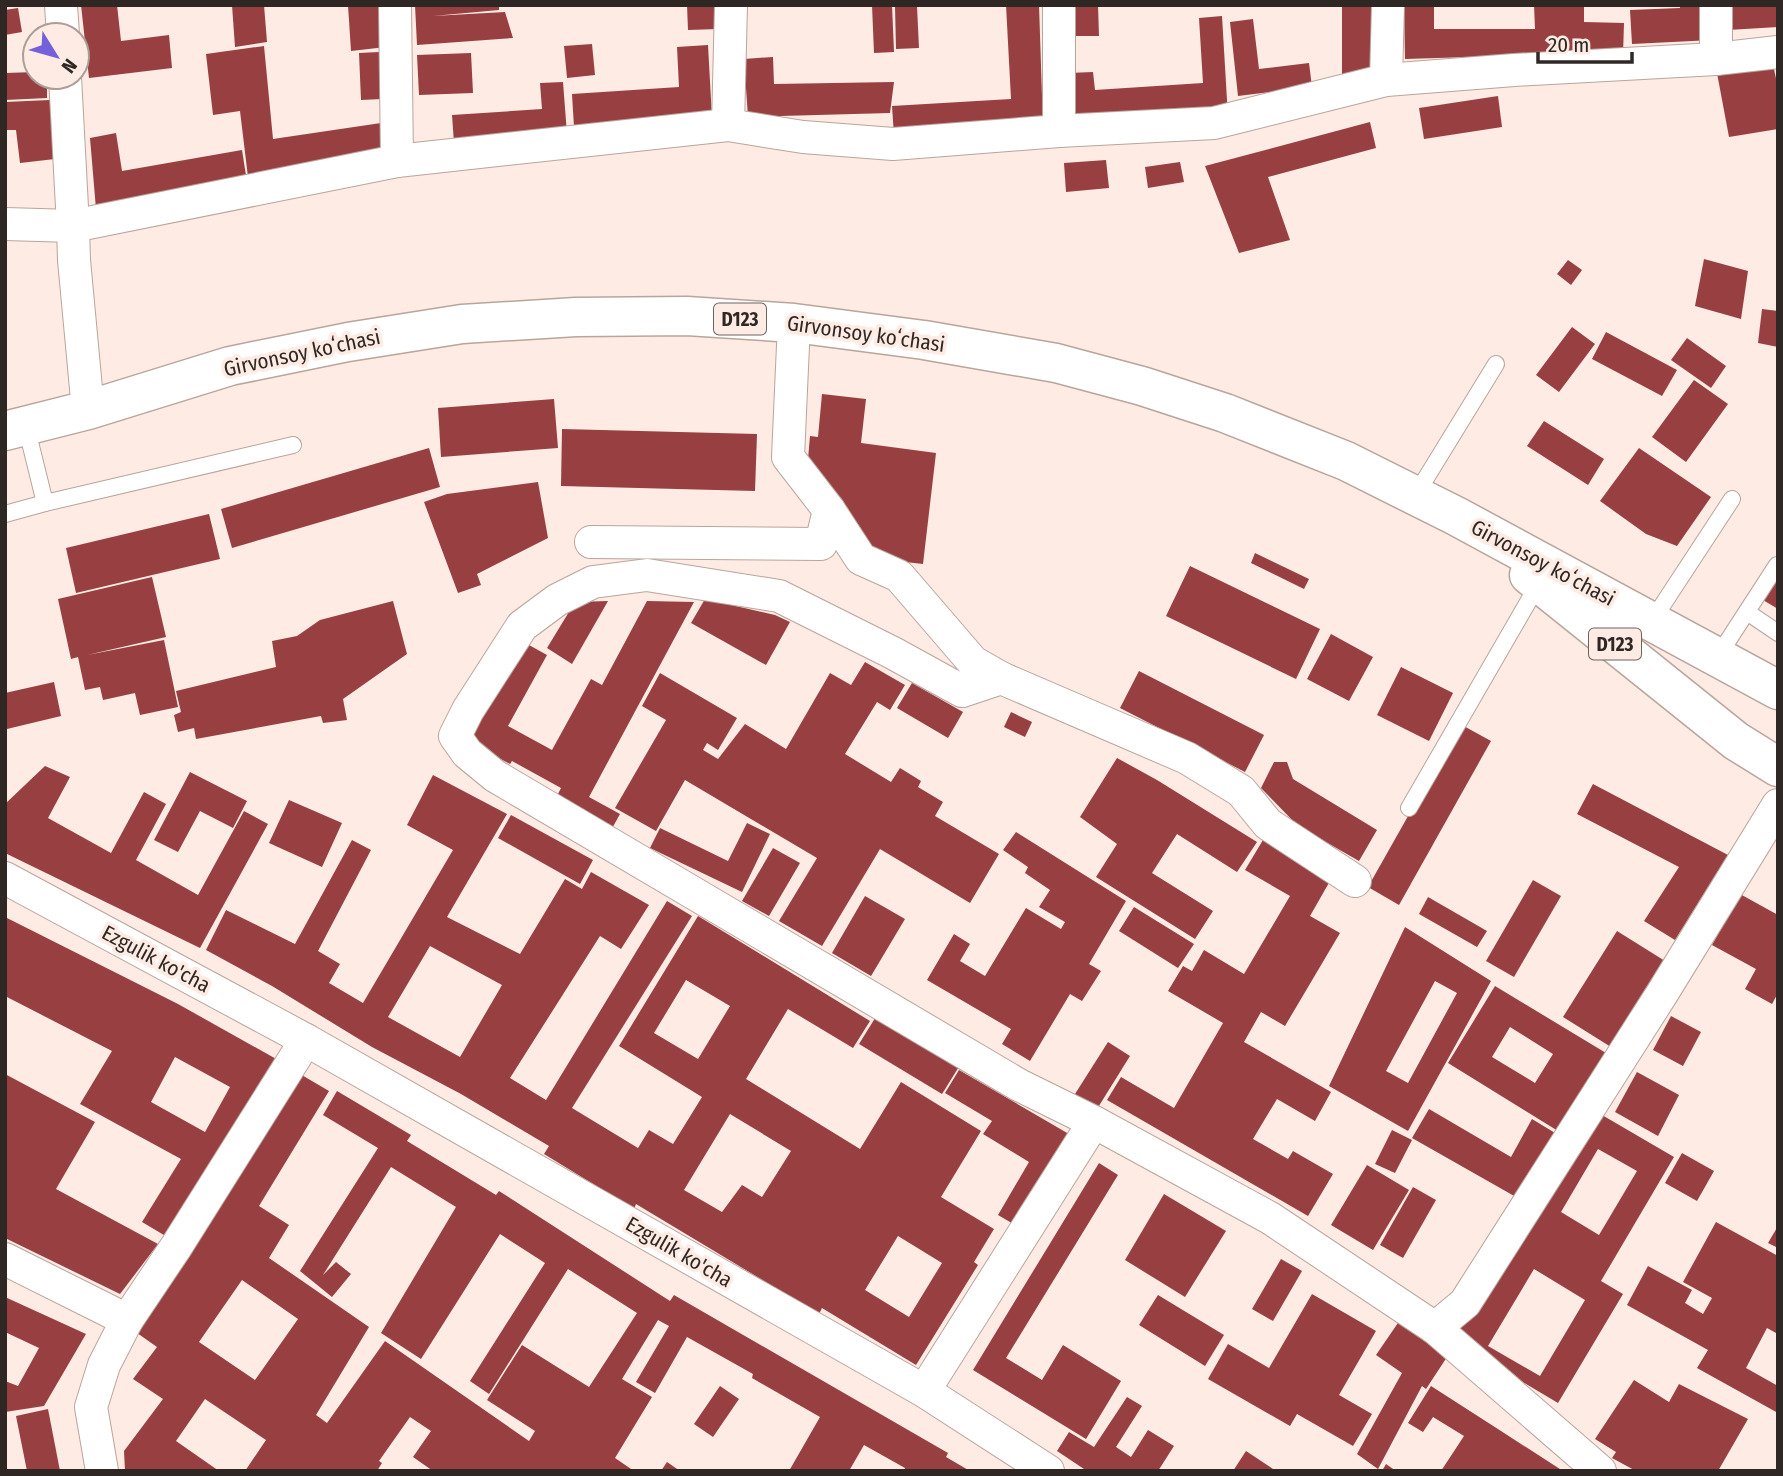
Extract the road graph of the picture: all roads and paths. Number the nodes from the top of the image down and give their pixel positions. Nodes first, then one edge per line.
1 (395, 5) edge
2 (731, 5) edge
3 (1059, 5) edge
4 (1388, 5) edge
5 (1716, 5) edge
6 (1778, 52) edge
7 (1716, 59) junction
8 (1386, 80) junction
9 (66, 91) edge
10 (729, 125) junction
11 (1059, 131) junction
12 (397, 161) junction
13 (5, 223) edge
14 (73, 226) junction
15 (793, 323) junction
16 (1496, 364) dead end
17 (88, 410) junction
18 (16, 428) edge
19 (293, 445) dead end
20 (1415, 496) junction
21 (1732, 499) dead end
22 (45, 503) junction
23 (829, 510) junction
24 (5, 514) edge
25 (1456, 516) junction
26 (590, 542) dead end
27 (1777, 565) edge
28 (1539, 583) junction
29 (1747, 612) junction
30 (1652, 621) junction
31 (1778, 633) edge
32 (1718, 656) junction
33 (1001, 678) junction
34 (1778, 690) edge
35 (1778, 767) edge
36 (1778, 805) edge
37 (1409, 808) dead end
38 (5, 878) edge
39 (1356, 881) dead end
40 (306, 1040) junction
41 (1094, 1122) junction
42 (5, 1259) edge
43 (127, 1320) junction
44 (1435, 1328) junction
45 (925, 1391) junction
46 (102, 1471) edge
47 (1048, 1471) edge
48 (1600, 1471) edge

1 - 12 street
2 - 10 street
3 - 11 street
4 - 8 street
5 - 7 street
6 - 7 street
7 - 8 street
8 - 11 street
9 - 14 street
10 - 11 street
10 - 12 street
12 - 14 street
13 - 14 street
14 - 17 street
15 - 17 main road, Girvonsoy koʻchasi / D123
15 - 20 main road, Girvonsoy koʻchasi / D123
15 - 23 street
16 - 20 lane
17 - 18 main road, Girvonsoy koʻchasi / D123
18 - 22 lane
19 - 22 lane
20 - 25 main road, Girvonsoy koʻchasi / D123
21 - 30 lane
22 - 24 lane
23 - 26 street
23 - 33 street
25 - 28 main road, Girvonsoy koʻchasi / D123
25 - 30 main road, Girvonsoy koʻchasi / D123
27 - 29 lane
28 - 35 main road, Girvonsoy koʻchasi / D123
28 - 37 lane
29 - 31 lane
29 - 32 lane
30 - 32 main road, Girvonsoy koʻchasi / D123
32 - 34 main road, Girvonsoy koʻchasi / D123
33 - 39 street
33 - 41 street
36 - 44 street
38 - 40 street, Ezgulik ko'cha
40 - 43 street
40 - 45 street, Ezgulik ko'cha
41 - 44 street
41 - 45 street
42 - 43 street
43 - 46 street
44 - 48 street
45 - 47 street, Ezgulik ko'cha

